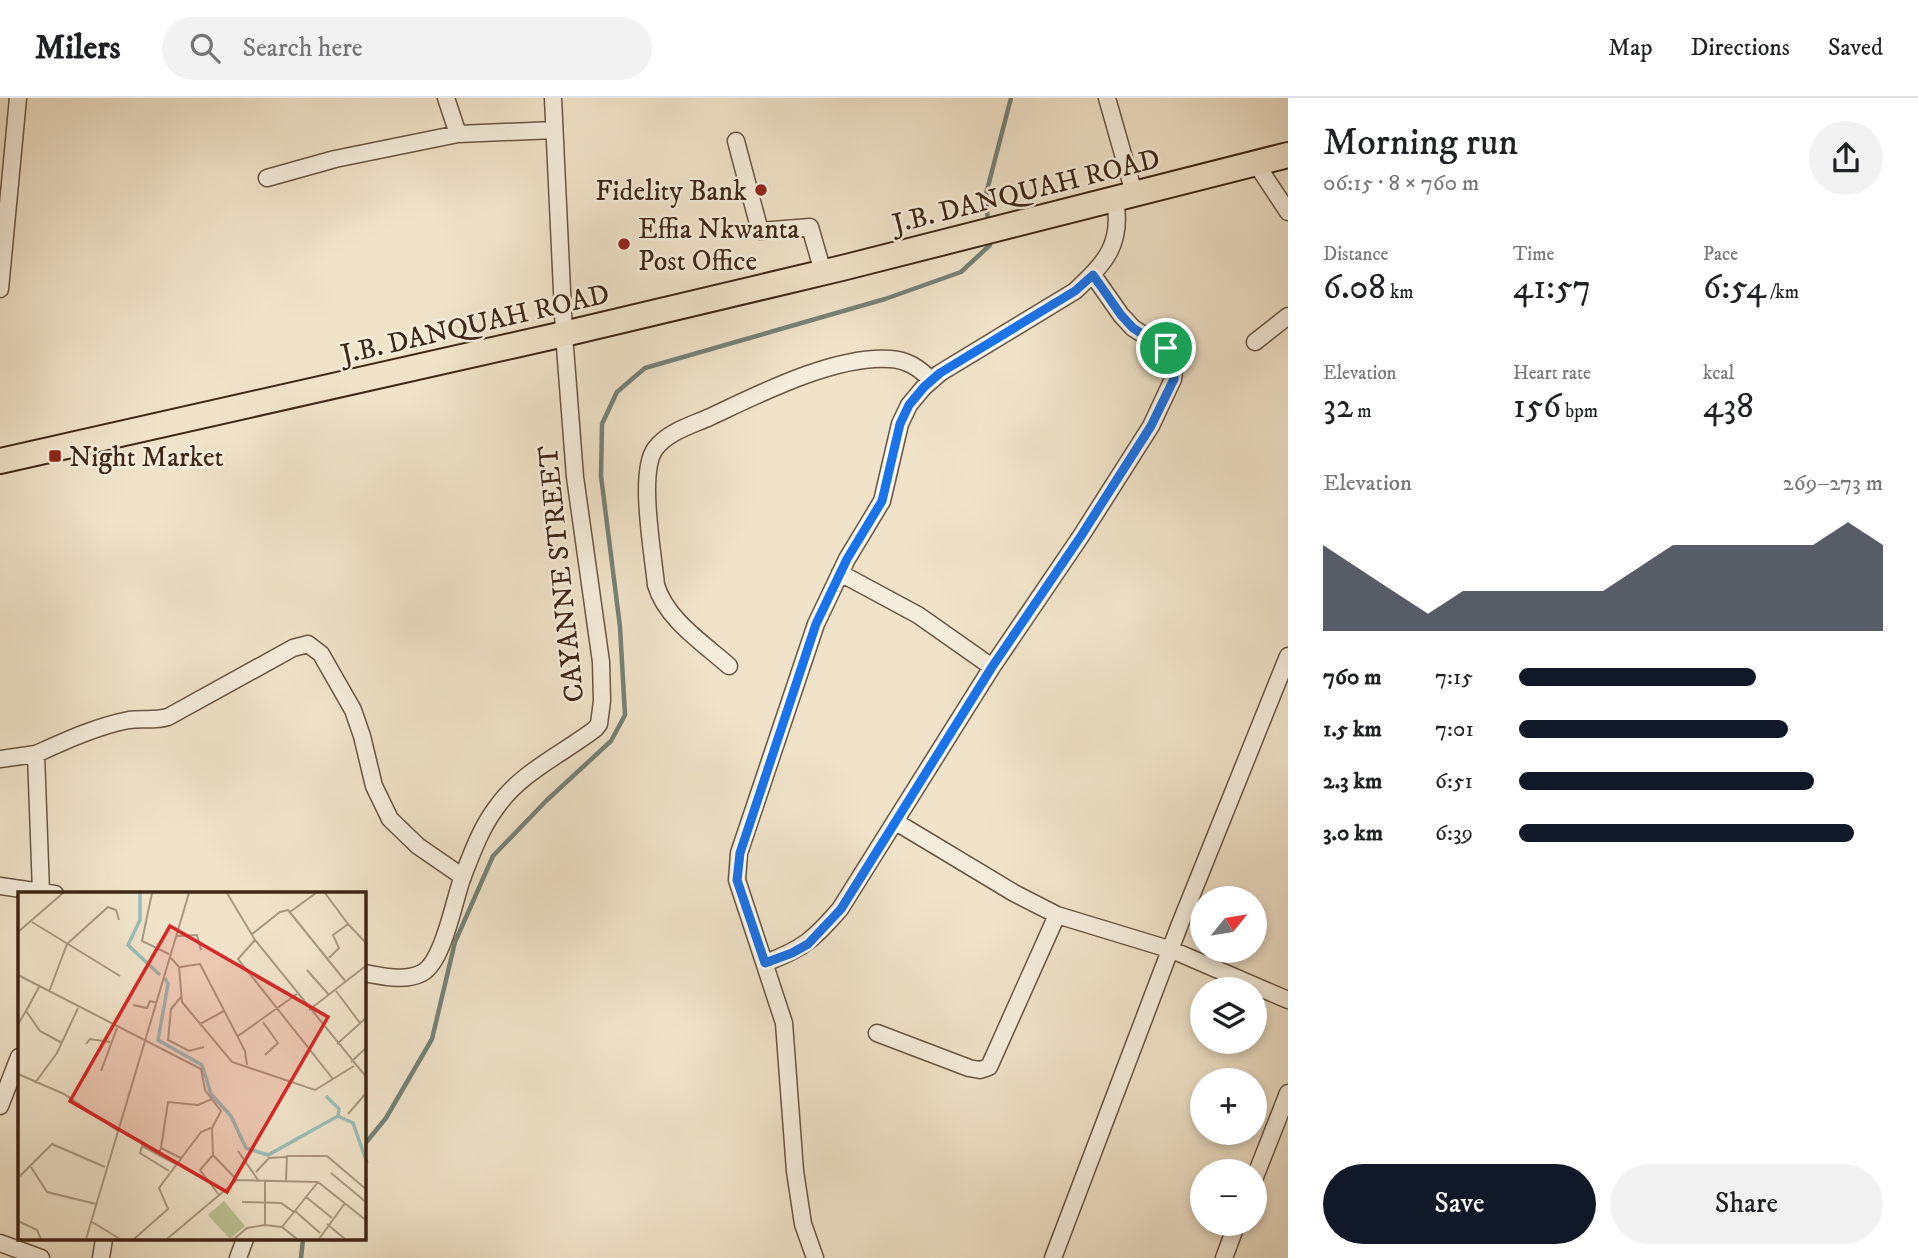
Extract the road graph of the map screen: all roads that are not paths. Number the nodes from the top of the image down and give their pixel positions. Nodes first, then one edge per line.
1 (18, 98) edge
2 (446, 98) edge
3 (553, 98) edge
4 (1107, 98) edge
5 (554, 130) junction
6 (458, 134) junction
7 (736, 141) dead end
8 (1288, 155) edge
9 (1255, 162) junction
10 (267, 178) dead end
11 (1124, 196) junction
12 (1288, 212) edge
13 (823, 272) junction
14 (1093, 275) junction
15 (0, 289) edge
16 (1288, 316) edge
17 (564, 334) junction
18 (1255, 342) dead end
19 (931, 380) junction
20 (0, 461) edge
21 (841, 573) junction
22 (1288, 656) edge
23 (729, 666) dead end
24 (992, 667) junction
25 (36, 754) junction
26 (0, 759) edge
27 (896, 822) junction
28 (463, 877) junction
29 (0, 886) edge
30 (41, 892) edge
31 (48, 892) edge
32 (1057, 915) junction
33 (1172, 950) junction
34 (765, 963) junction
35 (366, 973) edge
36 (1288, 1000) edge
37 (877, 1033) dead end
38 (18, 1060) edge
39 (1288, 1093) edge
40 (0, 1106) edge
41 (1272, 1132) junction
42 (1288, 1139) edge
43 (1262, 1159) edge
44 (1232, 1236) edge
45 (104, 1240) edge
46 (245, 1240) edge
47 (0, 1243) edge
48 (41, 1258) edge
49 (101, 1258) edge
50 (238, 1258) edge
51 (815, 1258) edge
52 (1053, 1258) edge
53 (1224, 1258) edge

1 - 15 street
2 - 6 street
3 - 5 street, CAYANNE STREET
4 - 11 street
5 - 6 street
5 - 17 street, CAYANNE STREET
6 - 10 street
7 - 13 street
8 - 9 highway, J.B. DANQUAH ROAD
9 - 11 highway, J.B. DANQUAH ROAD
9 - 12 street
11 - 13 highway, J.B. DANQUAH ROAD
11 - 14 street
13 - 17 highway, J.B. DANQUAH ROAD
14 - 19 street
14 - 24 street
16 - 18 street
17 - 20 highway, J.B. DANQUAH ROAD
17 - 28 street, CAYANNE STREET
19 - 21 street
19 - 23 street
21 - 24 street
21 - 34 street
22 - 33 street
24 - 27 street
25 - 26 street
25 - 28 street
25 - 31 street
27 - 32 street
27 - 34 street
28 - 35 street, CAYANNE STREET
29 - 30 street
32 - 33 street
32 - 37 street
33 - 36 street
33 - 52 street
34 - 51 street
38 - 40 street
39 - 41 street
41 - 42 street
41 - 43 street
44 - 53 street
45 - 49 street
46 - 50 street
47 - 48 street

